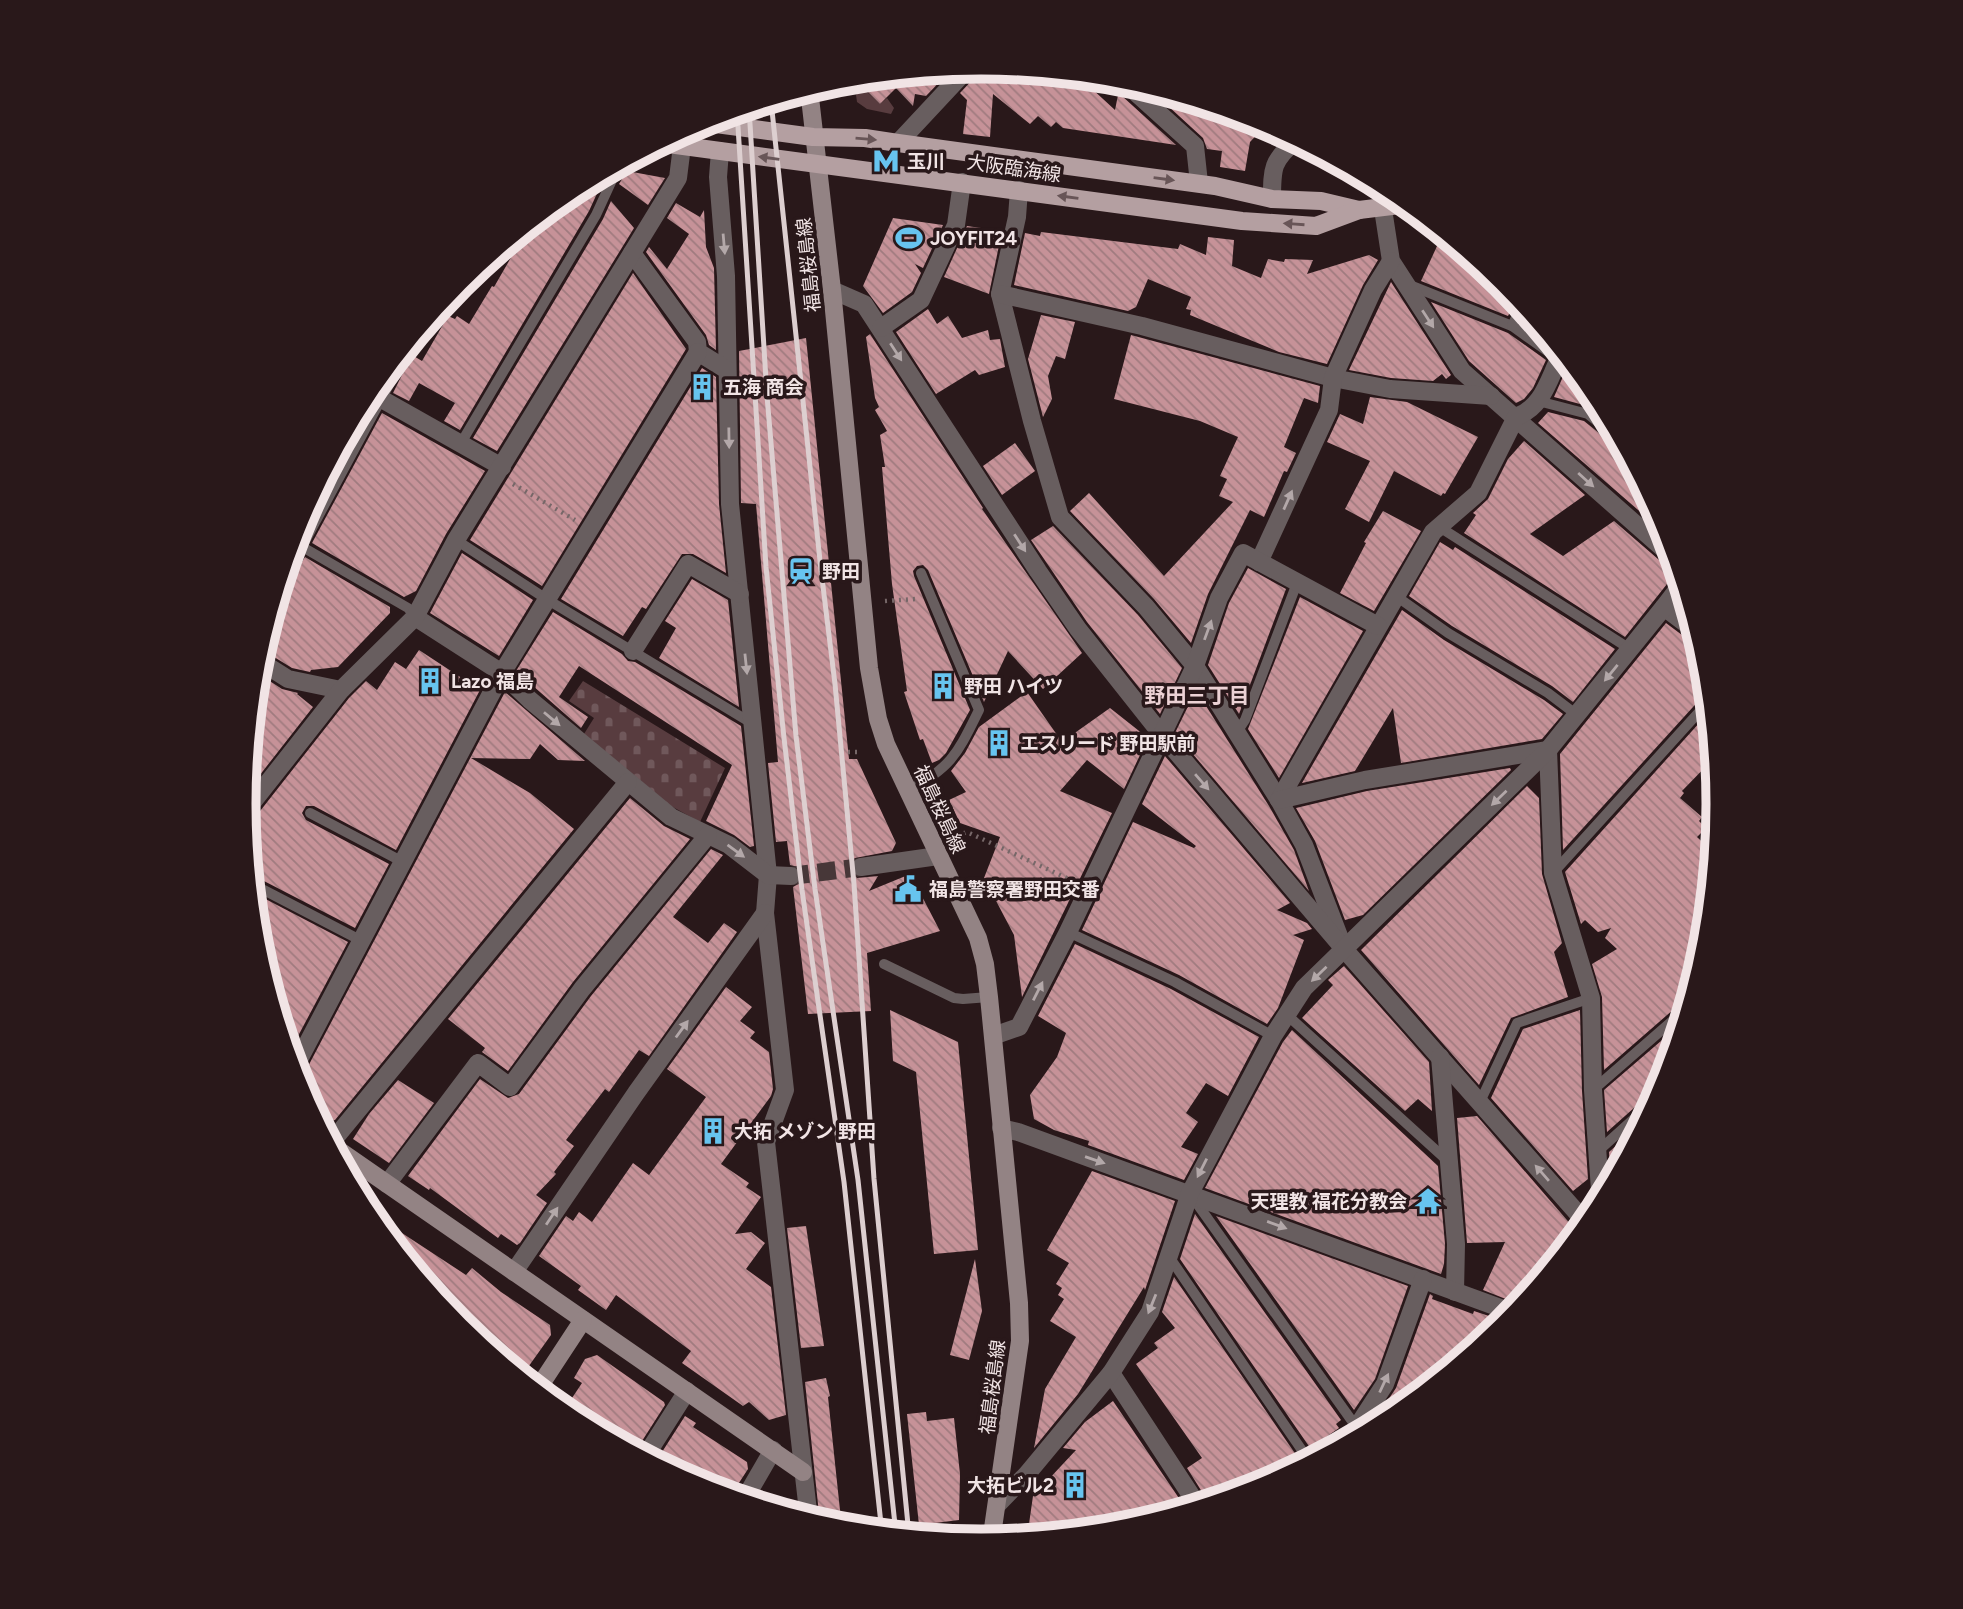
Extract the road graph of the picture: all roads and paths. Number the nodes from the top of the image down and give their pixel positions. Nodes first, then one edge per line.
1 (957, 80) edge
2 (1141, 97) edge
3 (810, 100) edge
4 (727, 125) edge
5 (813, 137) junction
6 (898, 143) junction
7 (682, 146) joint
8 (1288, 147) edge
9 (720, 151) junction
10 (816, 165) junction
11 (612, 180) edge
12 (961, 182) junction
13 (1199, 183) junction
14 (1019, 190) junction
15 (1272, 199) junction
16 (1393, 207) edge
17 (1383, 209) junction
18 (1359, 210) junction
19 (632, 253) junction
20 (1391, 261) junction
21 (1405, 283) junction
22 (832, 290) junction
23 (1000, 294) junction
24 (1517, 315) edge
25 (1512, 326) junction
26 (881, 328) junction
27 (1545, 348) edge
28 (698, 352) junction
29 (1559, 366) edge
30 (727, 370) junction
31 (1332, 378) junction
32 (1490, 396) junction
33 (380, 398) edge
34 (1538, 401) junction
35 (1516, 417) junction
36 (1598, 422) edge
37 (461, 443) junction
38 (499, 470) junction
39 (1441, 528) junction
40 (591, 530) junction
41 (456, 540) junction
42 (1659, 544) edge
43 (303, 547) edge
44 (1259, 562) junction
45 (920, 573) dead end
46 (1297, 583) junction
47 (1675, 592) edge
48 (740, 594) junction
49 (1396, 596) junction
50 (931, 598) junction
51 (548, 600) junction
52 (886, 601) dead end
53 (1664, 607) junction
54 (415, 617) junction
55 (1684, 622) edge
56 (1378, 626) junction
57 (1630, 649) junction
58 (633, 651) junction
59 (1195, 666) junction
60 (269, 667) edge
61 (502, 673) junction
62 (341, 690) junction
63 (1701, 710) edge
64 (1577, 715) junction
65 (752, 724) junction
66 (1237, 732) junction
67 (1162, 735) junction
68 (1548, 750) junction
69 (848, 752) dead end
70 (860, 752) dead end
71 (628, 782) junction
72 (908, 791) junction
73 (256, 798) edge
74 (1279, 800) junction
75 (310, 813) dead end
76 (708, 835) junction
77 (957, 836) dead end
78 (938, 856) junction
79 (403, 862) junction
80 (861, 867) tunnel mouth
81 (1553, 873) junction
82 (768, 875) junction
83 (791, 876) tunnel mouth
84 (261, 888) edge
85 (1089, 888) junction
86 (765, 913) junction
87 (1068, 932) junction
88 (362, 941) junction
89 (1345, 949) junction
90 (884, 964) dead end
91 (989, 997) junction
92 (1591, 998) junction
93 (1286, 1014) junction
94 (1675, 1019) edge
95 (993, 1036) junction
96 (1273, 1036) junction
97 (301, 1056) edge
98 (1440, 1058) junction
99 (1593, 1090) junction
100 (1480, 1102) junction
101 (1635, 1118) edge
102 (1001, 1128) junction
103 (337, 1137) edge
104 (1597, 1153) junction
105 (347, 1156) edge
106 (1450, 1164) junction
107 (387, 1184) junction
108 (1599, 1184) edge
109 (1190, 1193) junction
110 (1580, 1215) edge
111 (1170, 1258) junction
112 (514, 1272) junction
113 (1423, 1279) junction
114 (1455, 1292) junction
115 (1503, 1309) edge
116 (583, 1320) junction
117 (1111, 1373) junction
118 (542, 1382) edge
119 (687, 1391) junction
120 (1370, 1409) junction
121 (1377, 1413) edge
122 (1360, 1423) edge
123 (1349, 1430) edge
124 (650, 1449) edge
125 (774, 1450) junction
126 (1304, 1454) edge
127 (803, 1472) junction
128 (749, 1492) edge
129 (1193, 1499) edge
130 (997, 1505) junction
131 (807, 1509) edge
132 (993, 1530) edge

1 - 6 street
2 - 13 street
3 - 5 street, 福島桜島線
4 - 5 main road, 大阪臨海線
5 -> 6 main road, 大阪臨海線
5 - 10 street, 福島桜島線
6 -> 13 main road, 大阪臨海線
7 - 9 main road, 大阪臨海線
7 - 19 street
8 - 15 street
10 -> 9 main road, 大阪臨海線
9 -> 30 street
10 - 12 main road, 大阪臨海線
10 - 22 street, 福島桜島線
11 - 37 lane
12 - 14 main road, 大阪臨海線
12 - 26 street
13 - 15 main road, 大阪臨海線
18 -> 14 main road, 大阪臨海線
14 - 23 street
15 - 18 main road, 大阪臨海線
16 - 17 main road, 大阪臨海線
17 - 18 main road, 大阪臨海線
17 - 20 street
19 - 28 street
19 - 38 street
20 - 21 street
20 - 31 street
21 - 25 lane
21 -> 32 street
22 - 26 street
22 - 72 street, 福島桜島線
23 - 31 street
23 - 59 street
24 - 25 lane
25 - 27 lane
26 -> 67 street
28 - 30 street
28 - 40 street
29 - 34 street
30 -> 48 street
31 - 32 street
44 -> 31 street
32 - 35 street
33 - 37 street
34 - 35 street
34 - 36 lane
35 - 39 street
35 -> 42 street
37 - 38 street
38 - 40 path
38 - 41 street
39 - 49 street
39 - 57 lane
40 - 51 street
41 - 51 lane
41 - 54 street
43 - 54 lane
44 - 46 street
59 -> 44 street
45 - 50 lane
46 - 56 street
46 - 66 lane
47 - 53 street
48 - 58 street
48 -> 65 street
49 - 56 street
49 - 64 lane
50 - 52 path
50 - 72 lane
51 - 58 lane
51 - 61 street
53 - 55 street
53 - 57 street
54 - 61 street
54 - 62 street
56 - 74 street
57 -> 64 street
58 - 65 lane
59 - 66 street
59 - 67 street
60 - 62 street
61 -> 71 street
61 - 79 street
62 - 73 street
63 - 81 lane
64 - 68 street
65 - 82 street
66 - 74 street
67 - 85 street
67 -> 89 street
68 - 74 street
68 - 81 street
68 -> 89 street
69 - 70 path
71 - 76 street
71 - 103 street
72 - 78 street, 福島桜島線
74 - 89 street
75 - 79 lane
76 -> 82 street
76 - 107 street
77 - 85 path
78 - 80 street
78 - 91 street, 福島桜島線
79 - 88 street
81 - 92 street
82 - 83 street
82 - 86 street
84 - 88 lane
85 - 87 street
112 -> 86 street
86 - 127 street
95 -> 87 street
87 - 96 lane
88 - 97 street
89 -> 93 street
89 - 98 street
90 - 91 lane
91 - 95 street, 福島桜島線
92 - 99 street
92 - 100 lane
93 - 96 street
93 - 106 lane
94 - 99 lane
95 - 102 street, 福島桜島線
96 -> 109 street
98 - 100 street
98 - 106 street
99 - 104 street
110 -> 100 street
101 - 104 lane
102 -> 109 street
102 - 130 street, 福島桜島線
104 - 108 street
105 - 107 street
106 - 114 street
107 - 112 street
109 - 111 street
109 -> 113 street
109 - 123 lane
111 -> 117 street
111 - 126 lane
112 - 116 street
113 - 114 street
120 -> 113 street
114 - 115 street
116 - 118 street
116 - 119 street
117 - 129 street
117 - 130 street
119 - 124 street
119 - 125 street
120 - 121 street
120 - 122 street
125 - 127 street
125 - 128 street
127 - 131 street
130 - 132 street, 福島桜島線

